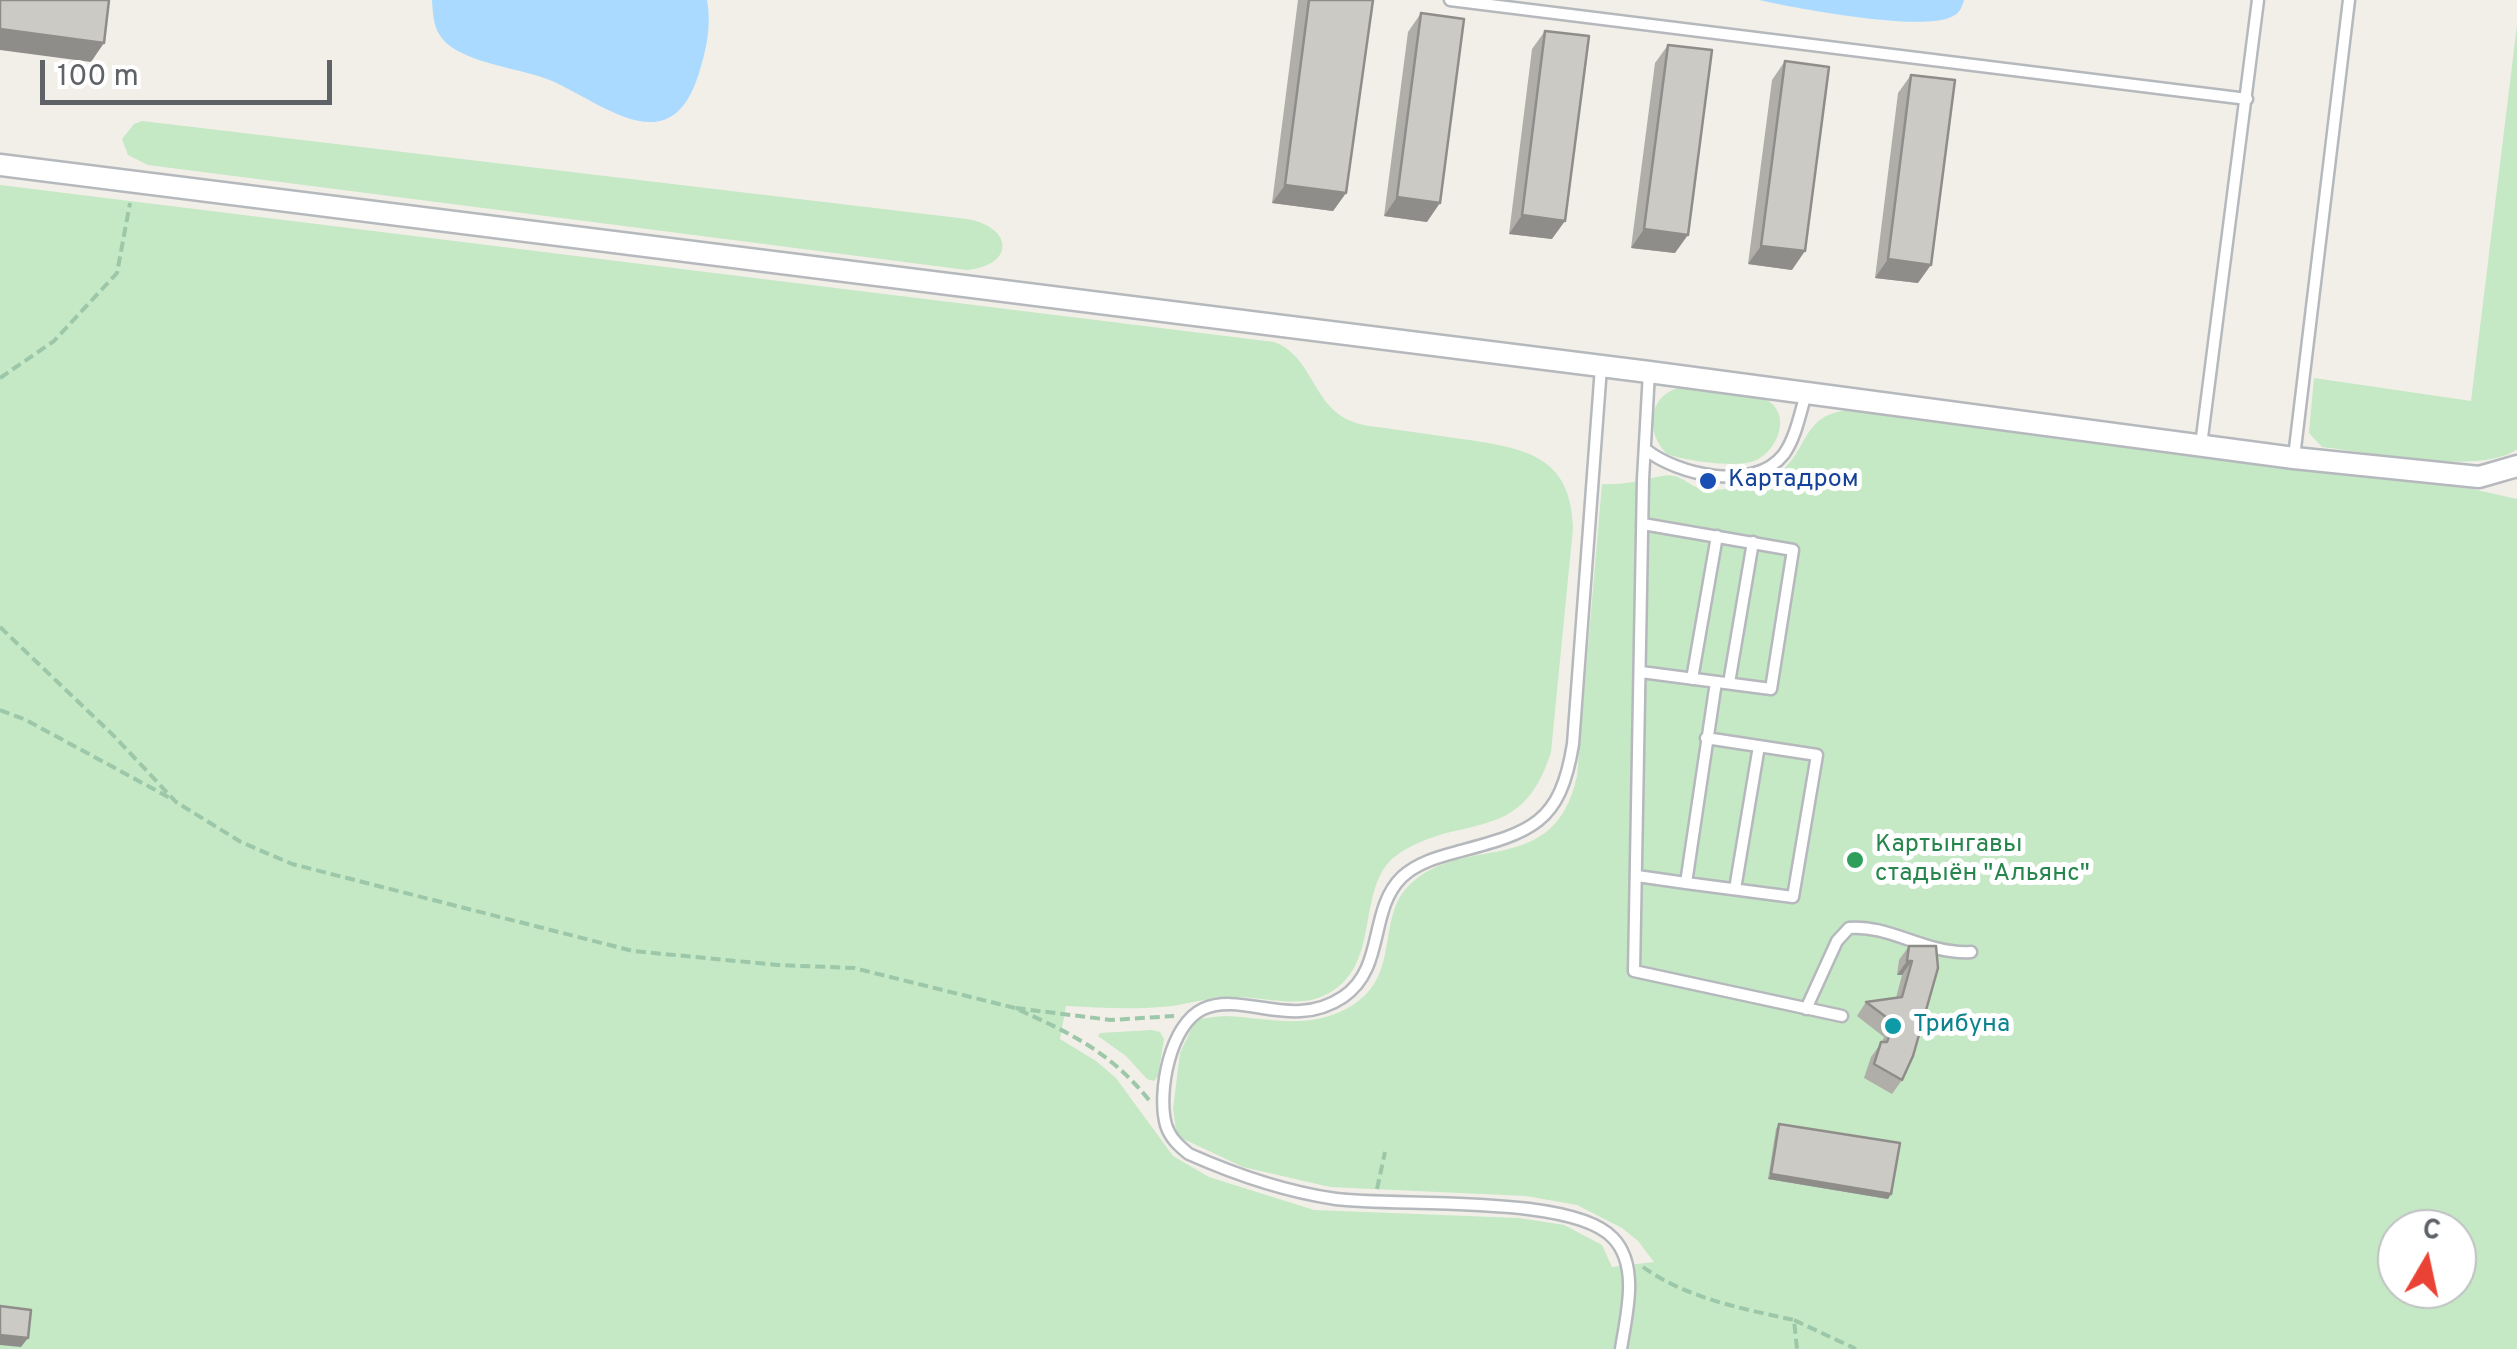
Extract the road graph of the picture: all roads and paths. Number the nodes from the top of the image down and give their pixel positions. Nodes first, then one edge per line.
1 (1450, 0) edge
2 (2258, 0) edge
3 (2349, 0) edge
4 (2246, 100) junction
5 (0, 165) edge
6 (134, 182) junction
7 (1601, 366) junction
8 (1649, 372) junction
9 (0, 378) edge
10 (1806, 394) junction
11 (2201, 446) junction
12 (1645, 449) junction
13 (2294, 458) junction
14 (2517, 466) edge
15 (1642, 524) junction
16 (1717, 536) junction
17 (1753, 542) junction
18 (0, 627) edge
19 (1641, 672) junction
20 (1692, 679) junction
21 (1716, 682) junction
22 (1729, 683) junction
23 (0, 710) edge
24 (1706, 738) junction
25 (1759, 746) junction
26 (176, 802) junction
27 (1637, 876) junction
28 (1686, 883) junction
29 (1735, 889) junction
30 (1971, 952) dead end
31 (1015, 1008) junction
32 (1806, 1008) junction
33 (1203, 1009) junction
34 (1842, 1016) dead end
35 (1167, 1130) junction
36 (1384, 1152) dead end
37 (1380, 1170) dead end
38 (1614, 1238) junction
39 (1794, 1320) junction
40 (1621, 1349) edge
41 (1797, 1349) edge
42 (1856, 1349) edge

1 - 4 lane
2 - 4 lane
3 - 13 lane
4 - 11 lane
5 - 6 street
6 - 7 street
6 - 9 path
7 - 8 street
7 - 33 lane
8 - 10 street
8 - 12 lane
10 - 11 street
10 - 12 lane
11 - 13 street
12 - 15 lane
13 - 14 street
15 - 16 lane
15 - 19 lane
16 - 17 lane
16 - 20 lane
17 - 22 lane
17 - 22 lane
18 - 26 path
19 - 20 lane
19 - 27 lane
20 - 21 lane
21 - 22 lane
21 - 24 lane
23 - 26 path
24 - 25 lane
24 - 28 lane
25 - 29 lane
25 - 29 lane
26 - 31 path
27 - 28 lane
27 - 32 lane
28 - 29 lane
30 - 32 lane
31 - 33 path
31 - 35 path
32 - 34 lane
33 - 35 lane
35 - 38 lane
36 - 37 path
38 - 39 path
38 - 40 lane
39 - 41 path
39 - 42 path

